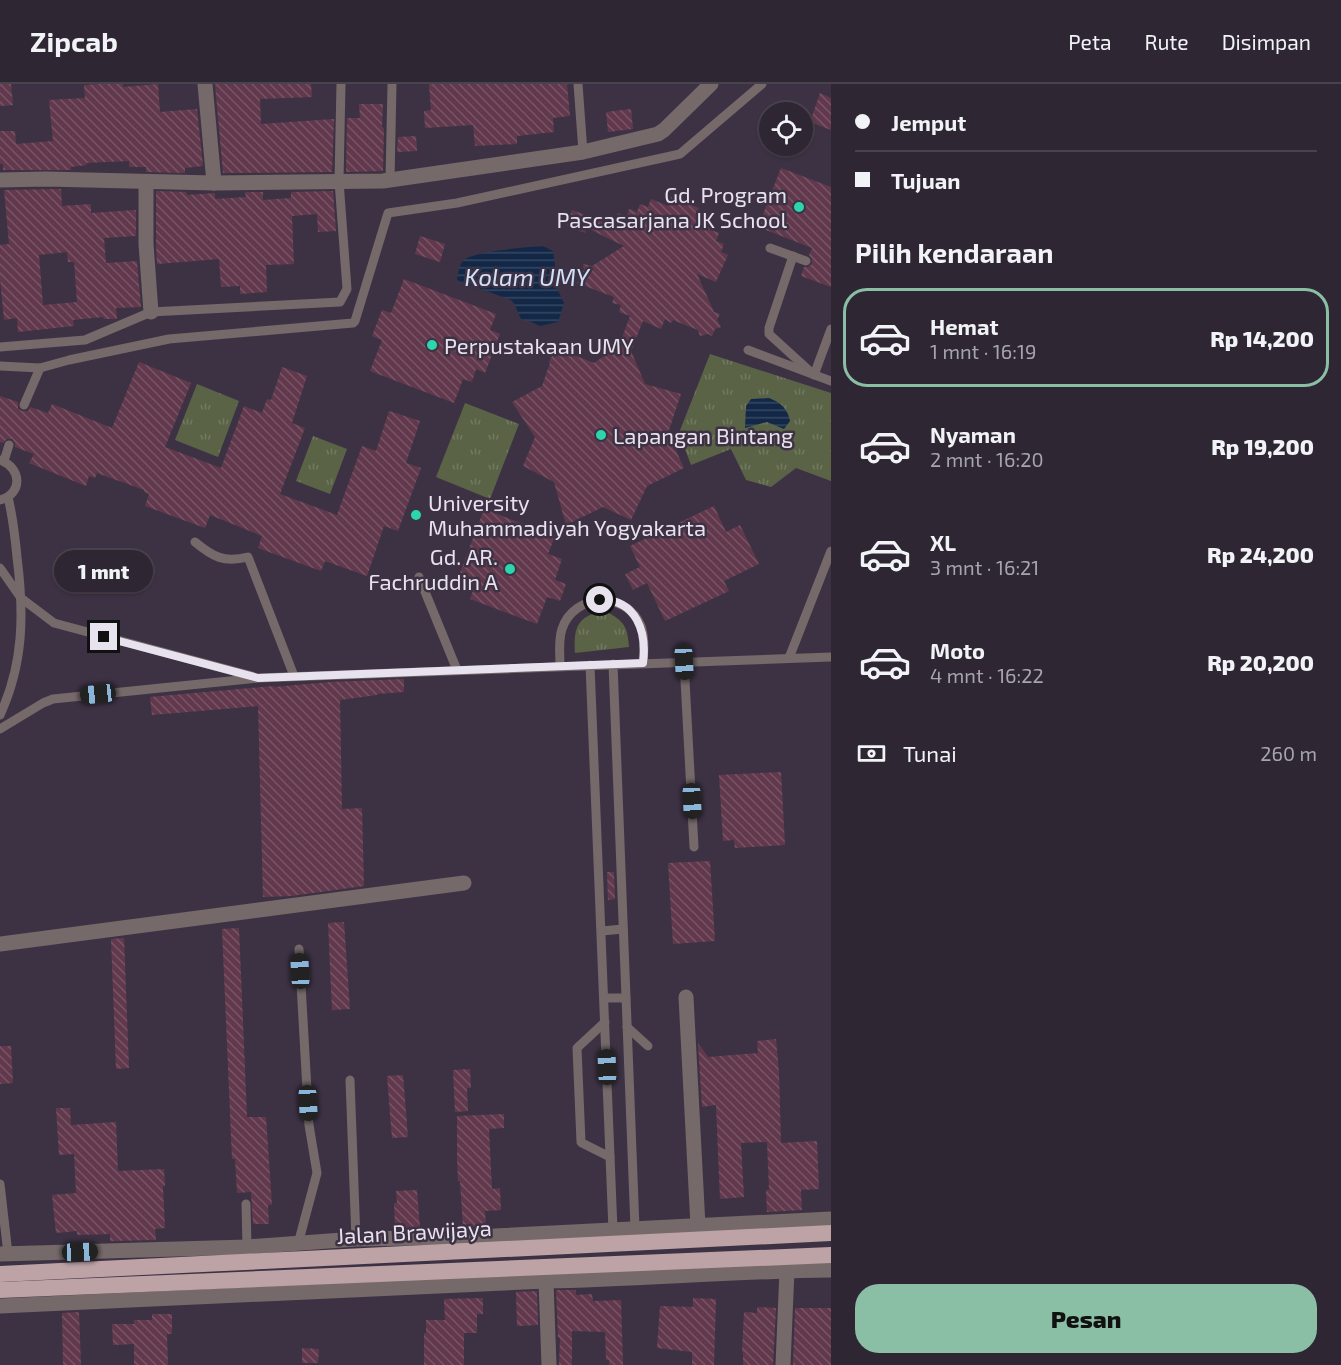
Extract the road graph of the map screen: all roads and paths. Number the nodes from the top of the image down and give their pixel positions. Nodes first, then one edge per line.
1 (205, 84) edge
2 (341, 84) edge
3 (392, 84) edge
4 (578, 84) edge
5 (711, 84) edge
6 (762, 84) edge
7 (583, 152) junction
8 (0, 180) edge
9 (390, 180) junction
10 (339, 181) junction
11 (146, 182) junction
12 (214, 183) junction
13 (770, 248) dead end
14 (793, 256) junction
15 (806, 261) dead end
16 (151, 312) junction
17 (831, 329) edge
18 (0, 347) edge
19 (748, 350) dead end
20 (4, 366) edge
21 (40, 368) junction
22 (814, 375) junction
23 (831, 381) edge
24 (24, 405) dead end
25 (9, 445) dead end
26 (2, 461) edge
27 (4, 499) edge
28 (195, 542) dead end
29 (831, 550) edge
30 (0, 568) edge
31 (419, 578) dead end
32 (21, 598) junction
33 (831, 657) edge
34 (789, 658) junction
35 (684, 662) junction
36 (643, 663) junction
37 (613, 664) junction
38 (591, 665) junction
39 (560, 666) junction
40 (457, 670) junction
41 (294, 676) junction
42 (258, 678) junction
43 (0, 715) edge
44 (0, 729) edge
45 (694, 847) dead end
46 (464, 883) dead end
47 (623, 929) junction
48 (602, 931) junction
49 (0, 944) edge
50 (299, 949) dead end
51 (686, 997) dead end
52 (604, 998) junction
53 (626, 998) junction
54 (605, 1022) junction
55 (627, 1027) junction
56 (648, 1046) dead end
57 (350, 1080) dead end
58 (610, 1157) junction
59 (0, 1184) edge
60 (246, 1204) dead end
61 (831, 1219) edge
62 (698, 1226) junction
63 (635, 1228) junction
64 (613, 1230) junction
65 (831, 1233) edge
66 (356, 1239) junction
67 (298, 1244) junction
68 (247, 1247) junction
69 (4, 1254) edge
70 (831, 1255) edge
71 (787, 1270) junction
72 (831, 1270) edge
73 (0, 1274) edge
74 (546, 1281) junction
75 (0, 1290) edge
76 (0, 1306) edge
77 (549, 1365) edge
78 (783, 1365) edge

1 - 12 street
2 - 10 lane
3 - 9 lane
4 - 7 lane
5 - 7 street
6 - 21 lane
7 - 9 street
8 - 11 street
9 - 10 street
10 - 12 street
10 - 16 lane
11 - 12 street
11 - 16 street
13 - 14 lane
14 - 15 lane
14 - 22 lane
16 - 18 lane
17 - 22 lane
19 - 22 lane
20 - 21 lane
21 - 24 lane
22 - 23 lane
25 - 26 lane
26 - 27 lane
27 - 32 lane
28 - 41 lane
29 - 34 lane
30 - 32 lane
31 - 40 lane
32 - 42 lane
32 - 43 lane
33 - 34 lane
34 - 35 lane
35 - 36 lane
35 - 45 lane
36 - 37 lane
36 - 39 lane
37 - 38 lane
37 - 47 lane
38 - 39 lane
38 - 48 lane
39 - 40 lane
40 - 41 lane
41 - 42 lane
42 - 44 lane
46 - 49 street
47 - 48 lane
47 - 53 lane
48 - 52 lane
50 - 67 lane
51 - 62 street
52 - 53 lane
52 - 54 lane
53 - 55 lane
54 - 58 lane
54 - 58 lane
55 - 56 lane
55 - 63 lane
57 - 66 lane
58 - 64 lane
59 - 69 lane
60 - 68 lane
61 - 62 street
62 - 63 street
63 - 64 street
64 - 66 street
65 - 73 highway, Jalan Brawijaya
66 - 67 street
67 - 68 street
68 - 69 street
70 - 75 highway, Jalan Brawijaya
71 - 72 street
71 - 74 street
71 - 78 street
74 - 76 street
74 - 77 street

